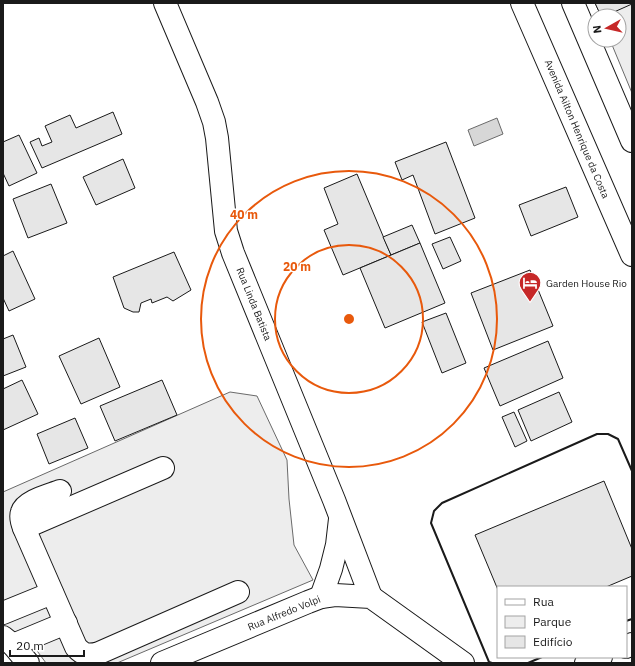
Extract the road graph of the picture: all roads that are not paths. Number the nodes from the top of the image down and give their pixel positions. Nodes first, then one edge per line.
1 (165, 3) edge
2 (522, 3) edge
3 (573, 3) edge
4 (632, 141) edge
5 (632, 255) edge
6 (163, 468) dead end
7 (60, 491) dead end
8 (340, 515) junction
9 (24, 528) junction
10 (238, 592) dead end
11 (52, 593) junction
12 (321, 597) junction
13 (371, 597) junction
14 (3, 613) edge
15 (66, 623) junction
16 (8, 641) edge
17 (598, 658) edge
18 (28, 663) edge
19 (162, 663) edge
20 (463, 663) edge
21 (586, 663) edge

1 - 8 street, Rua Linda Batista
2 - 5 street, Avenida Ailton Henrique da Costa
3 - 4 street
6 - 9 street
7 - 9 street
8 - 12 street
8 - 13 street, Rua Linda Batista
9 - 11 street
10 - 15 street
11 - 14 street
11 - 15 street
12 - 13 street, Rua Alfredo Volpi
12 - 19 street, Rua Alfredo Volpi
13 - 20 street
15 - 16 street
16 - 18 street
17 - 21 street

